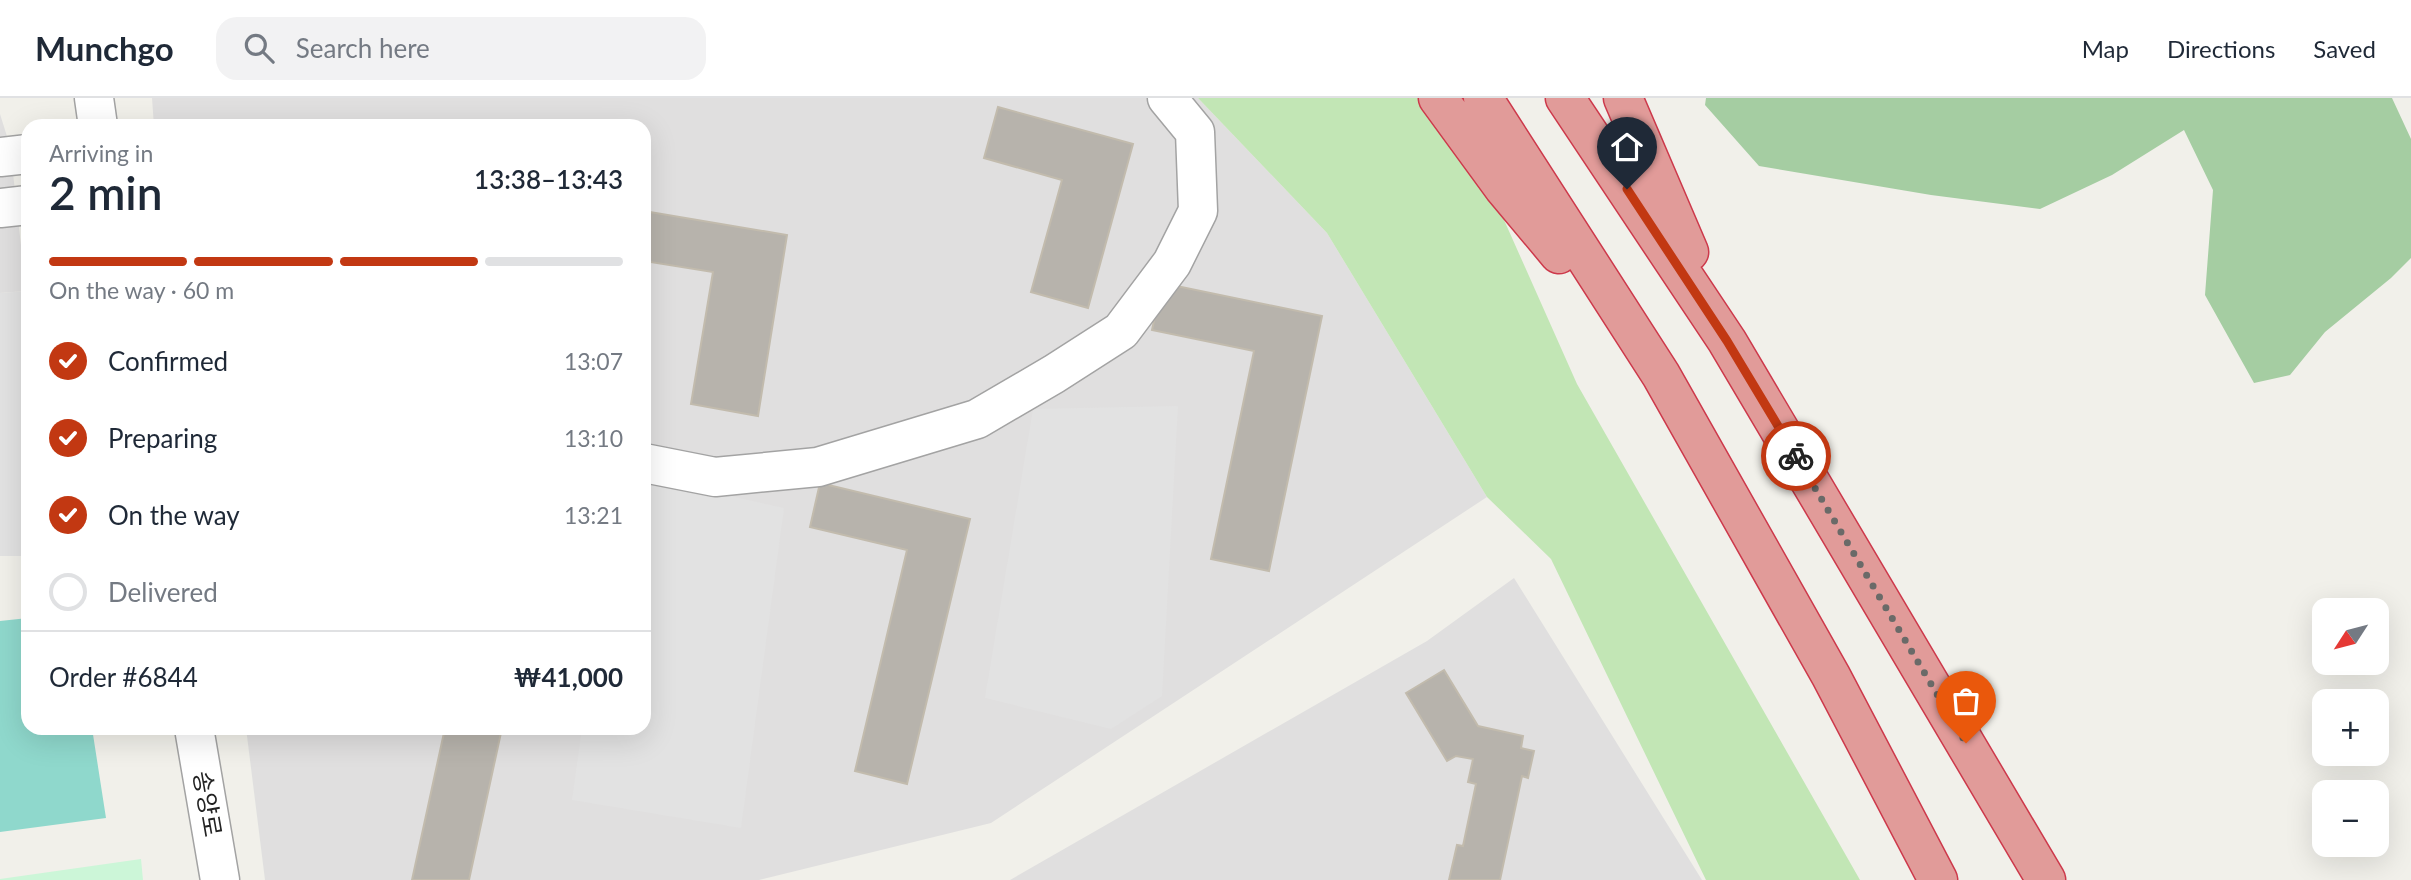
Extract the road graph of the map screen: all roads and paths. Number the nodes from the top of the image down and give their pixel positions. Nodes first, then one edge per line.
1 (94, 98) edge
2 (1167, 98) edge
3 (1438, 98) edge
4 (1483, 98) edge
5 (1565, 98) edge
6 (1623, 98) edge
7 (97, 119) edge
8 (21, 154) edge
9 (0, 157) edge
10 (21, 206) edge
11 (0, 208) edge
12 (1727, 341) junction
13 (1661, 374) junction
14 (651, 464) edge
15 (1900, 629) junction
16 (1831, 676) junction
17 (195, 735) edge
18 (220, 880) edge
19 (1938, 880) edge
20 (1961, 880) edge
21 (2046, 880) edge
22 (2076, 880) edge

1 - 7 street
2 - 14 street
3 - 13 highway
4 - 13 highway
5 - 12 highway
6 - 12 highway
8 - 9 street
10 - 11 street
12 - 15 highway
13 - 16 highway
15 - 21 highway
15 - 22 highway
16 - 19 highway
16 - 20 highway
17 - 18 street, 송양로

